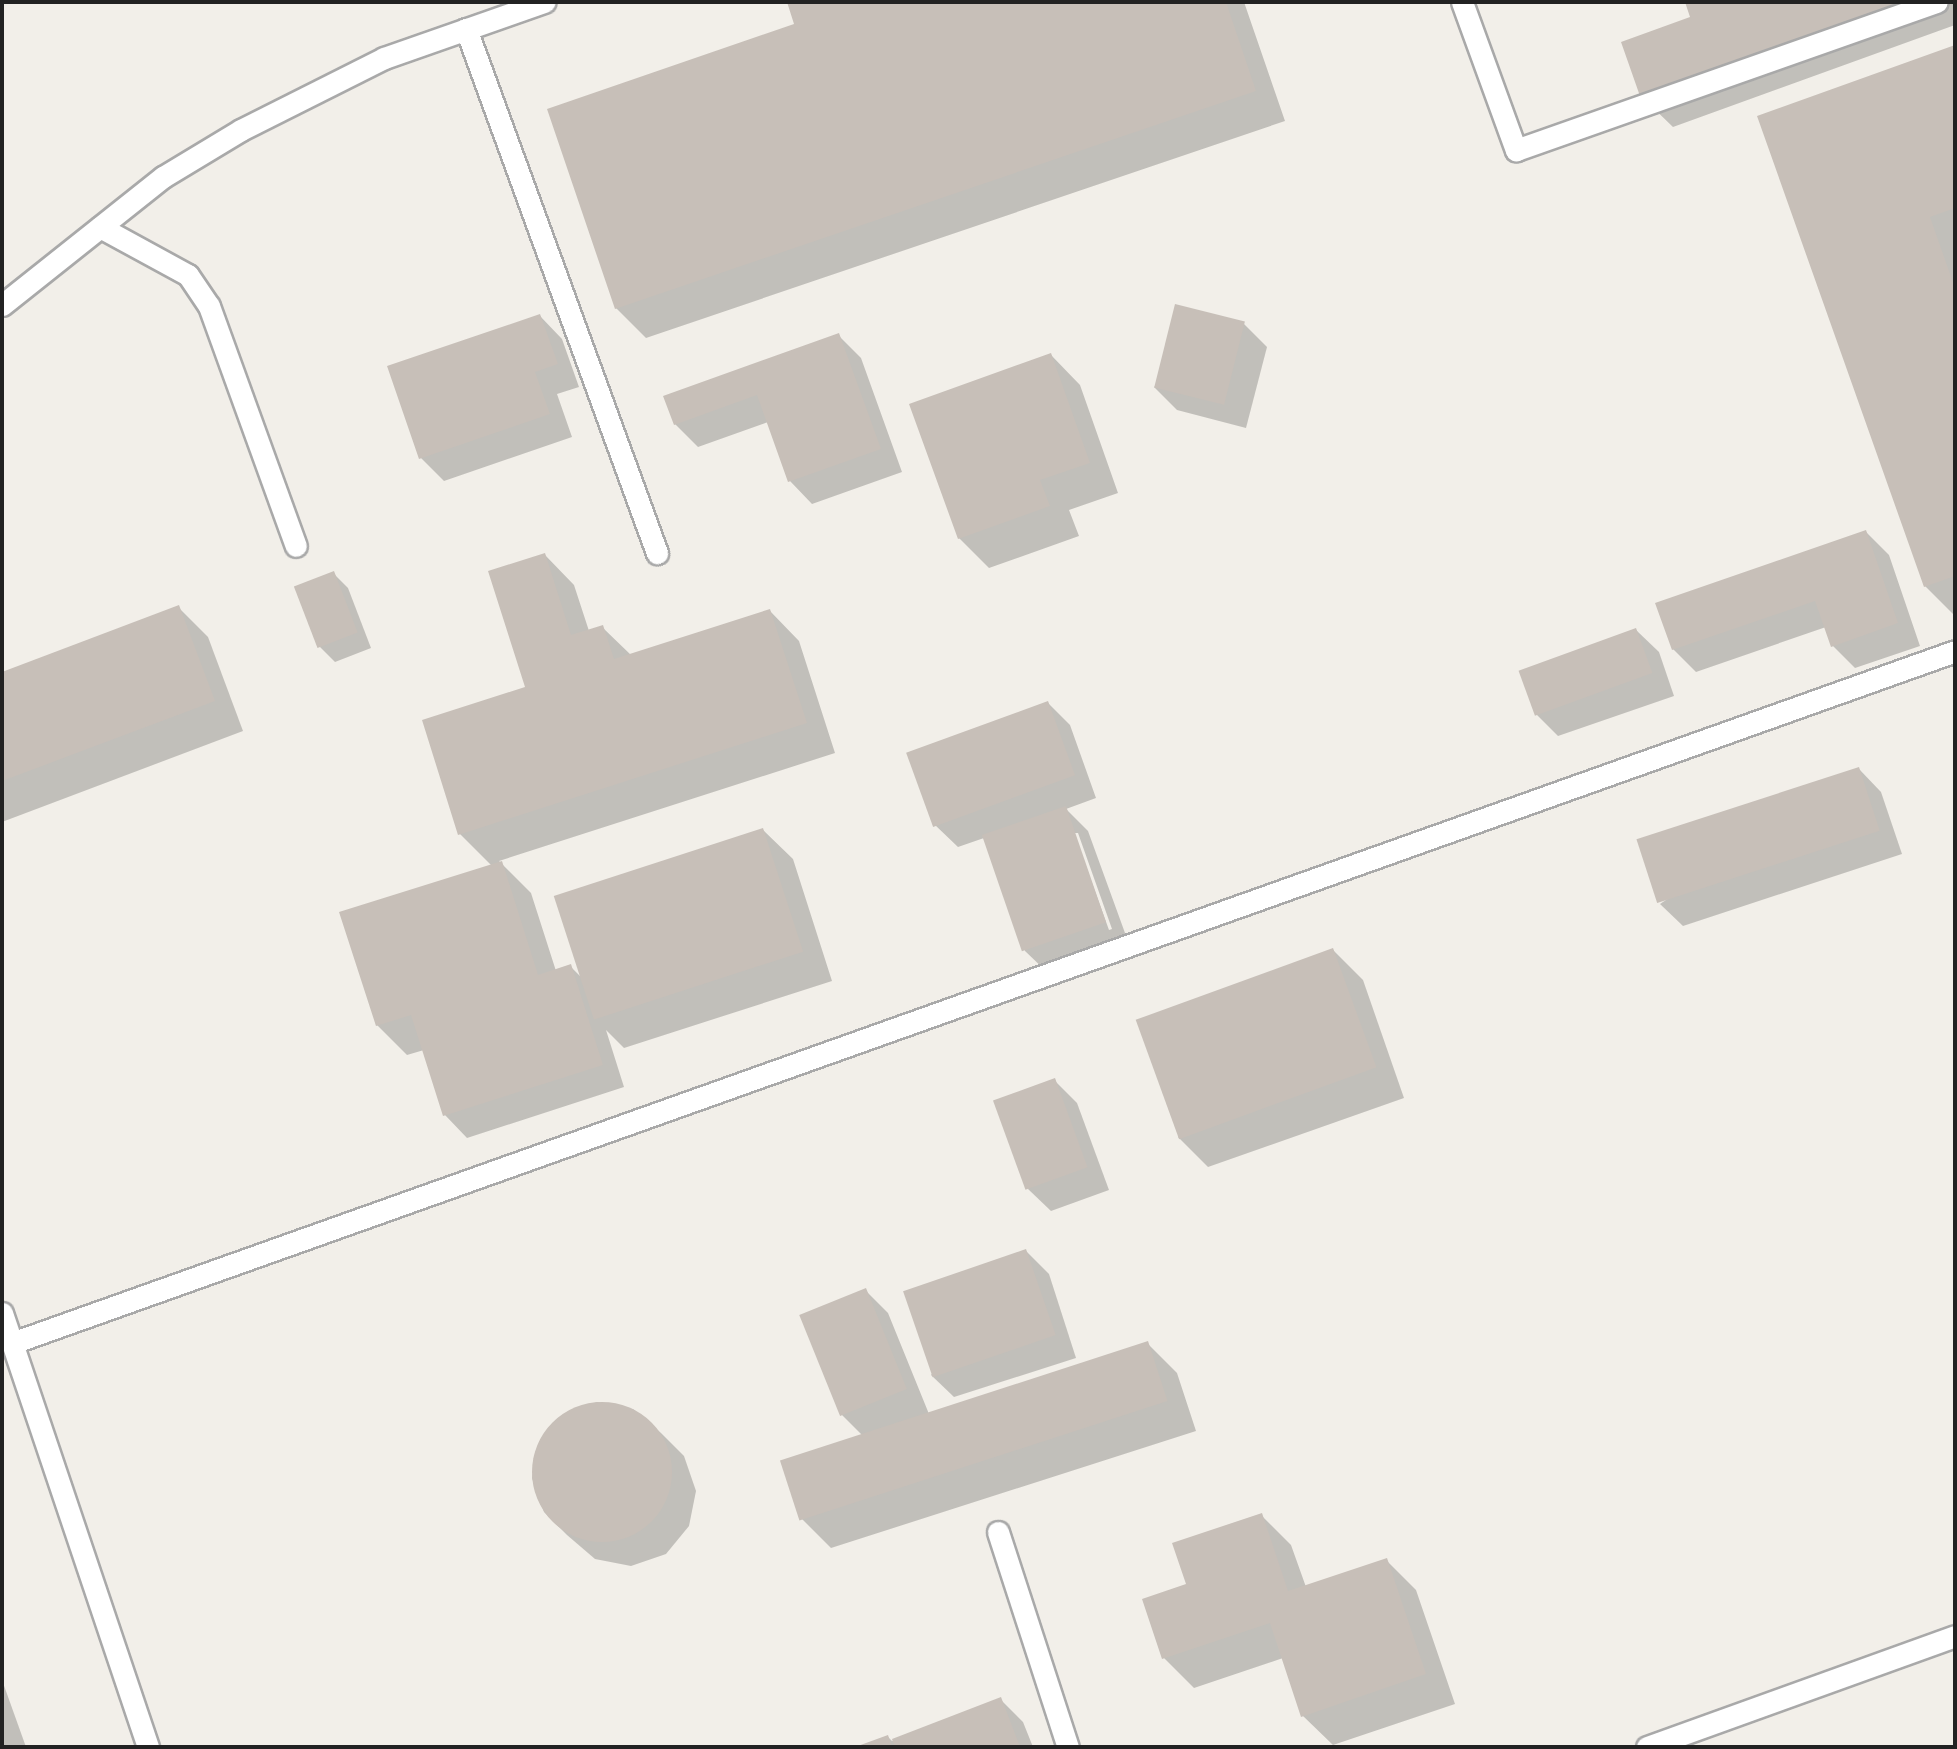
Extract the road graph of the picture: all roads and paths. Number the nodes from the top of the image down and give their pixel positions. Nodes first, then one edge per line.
1 (544, 2) edge
2 (1462, 2) edge
3 (1937, 2) edge
4 (466, 29) junction
5 (100, 227) junction
6 (2, 305) edge
7 (296, 546) dead end
8 (657, 553) dead end
9 (1955, 650) edge
10 (2, 1313) edge
11 (12, 1343) junction
12 (998, 1532) dead end
13 (1955, 1636) edge
14 (148, 1747) edge
15 (1068, 1747) edge
16 (1647, 1747) edge

1 - 4 lane
2 - 3 lane
4 - 5 lane
4 - 8 lane
5 - 6 lane
5 - 7 lane
9 - 11 lane
10 - 11 lane
11 - 14 lane
12 - 15 lane
13 - 16 lane

